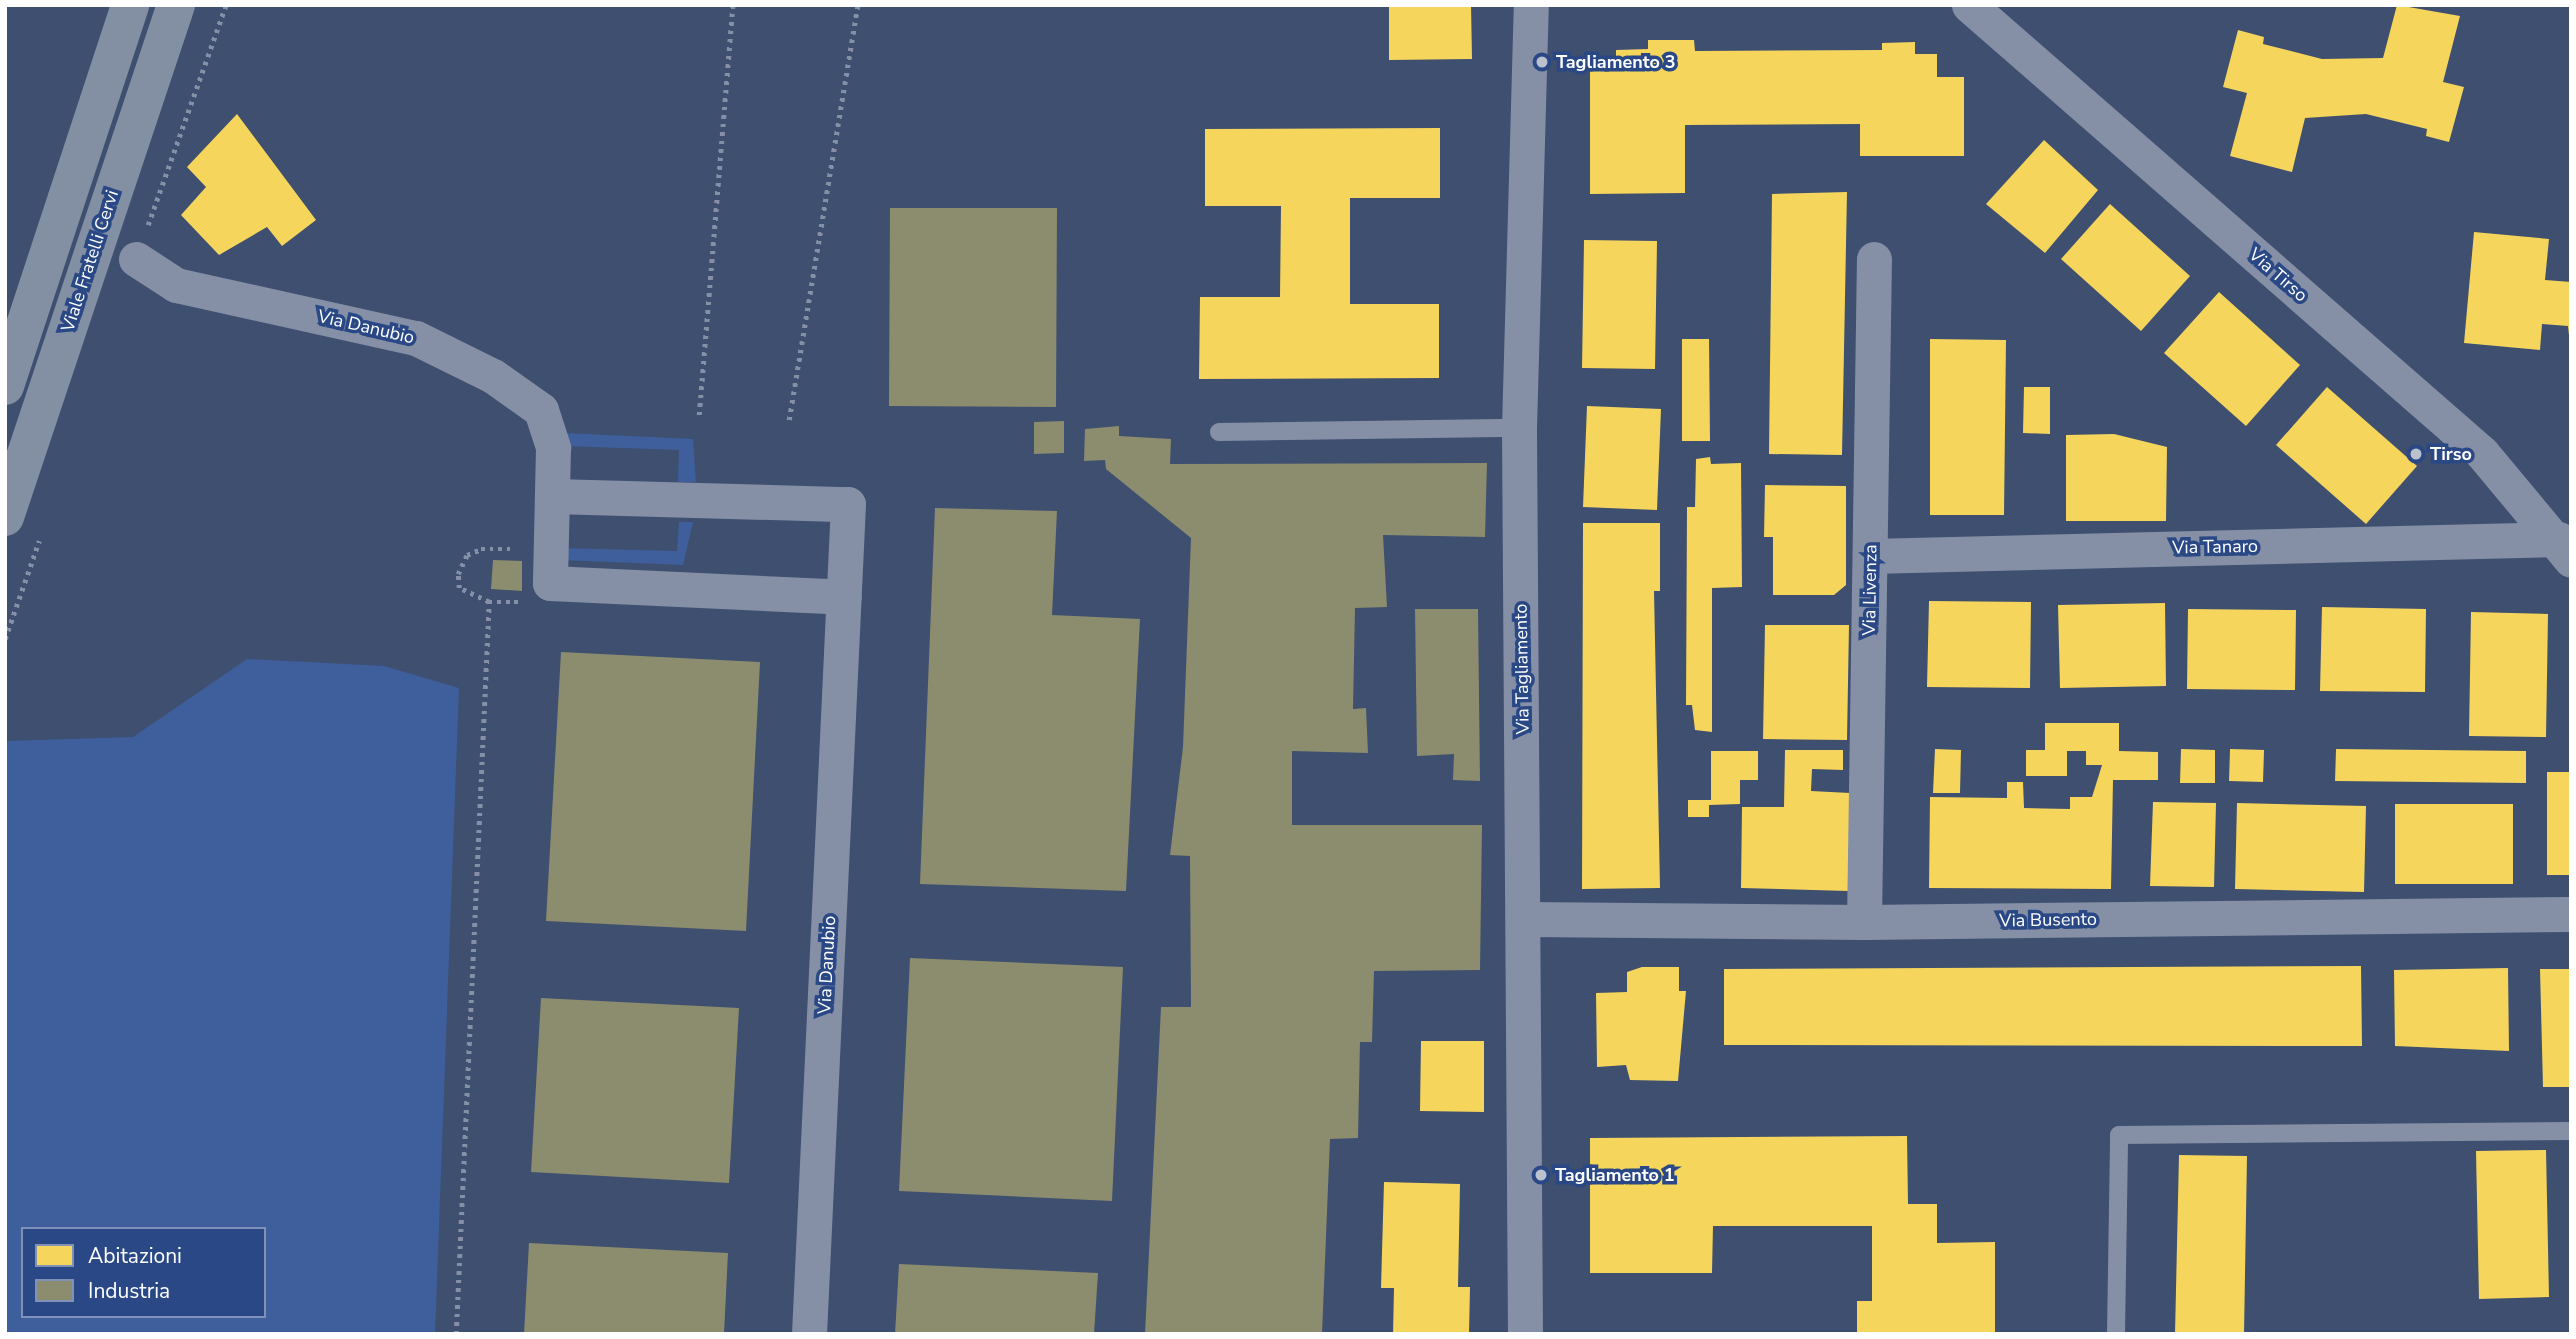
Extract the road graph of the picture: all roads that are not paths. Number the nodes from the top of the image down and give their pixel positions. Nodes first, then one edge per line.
1 (130, 5) edge
2 (176, 5) edge
3 (1531, 5) edge
4 (1969, 5) edge
5 (1874, 258) dead end
6 (136, 259) dead end
7 (5, 386) edge
8 (1519, 428) junction
9 (1219, 432) dead end
10 (553, 496) junction
11 (5, 517) edge
12 (2565, 549) edge
13 (1870, 556) junction
14 (844, 597) junction
15 (2571, 914) edge
16 (1525, 919) junction
17 (1864, 922) junction
18 (2571, 1131) edge
19 (809, 1334) edge
20 (1525, 1334) edge
21 (2116, 1334) edge

1 - 7 main road
2 - 11 main road, Viale Fratelli Cervi
3 - 8 street, Via Tagliamento
4 - 12 street, Via Tirso
5 - 13 street, Via Livenza
6 - 10 street, Via Danubio
8 - 9 lane
8 - 16 street, Via Tagliamento
10 - 14 street, Via Danubio
10 - 14 street, Via Danubio
12 - 13 street, Via Tanaro
13 - 17 street, Via Livenza
14 - 19 street, Via Danubio
15 - 17 street, Via Busento
16 - 17 street, Via Busento
16 - 20 street, Via Tagliamento
18 - 21 lane

